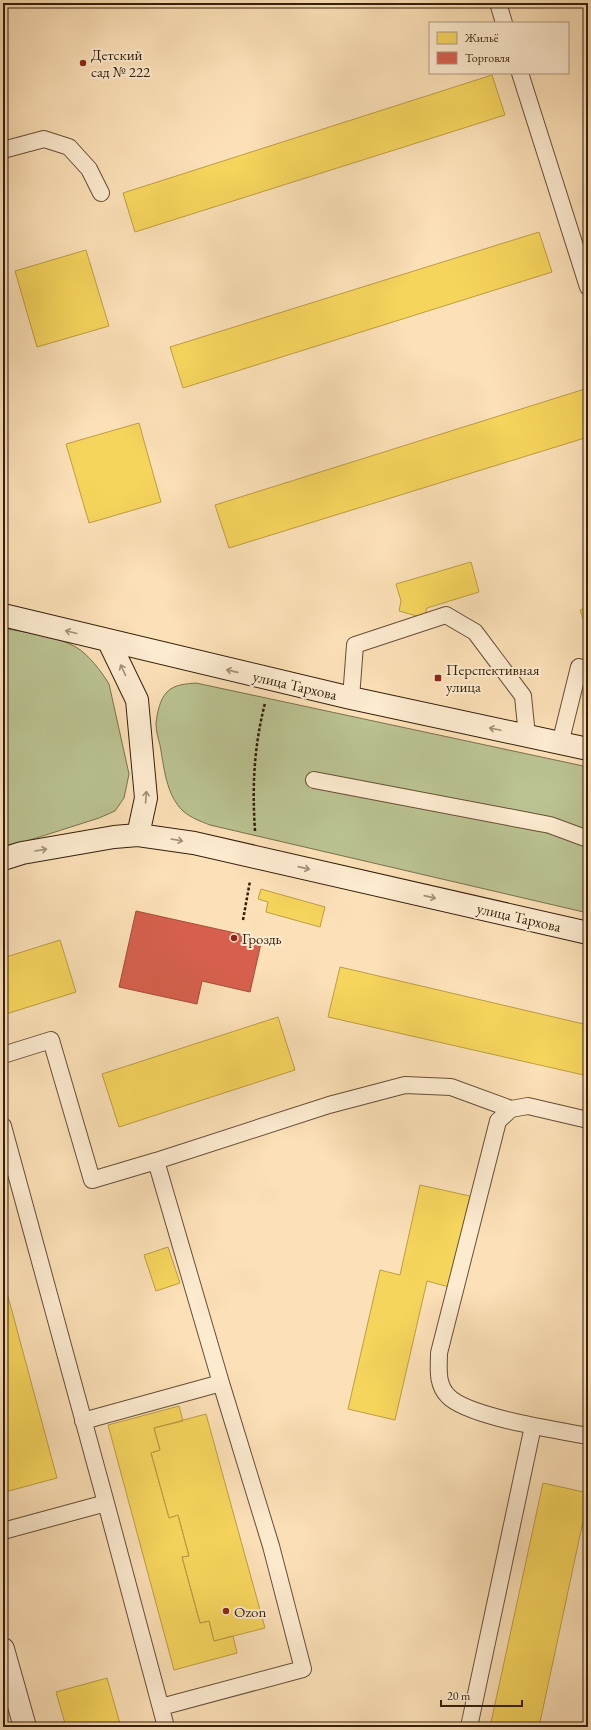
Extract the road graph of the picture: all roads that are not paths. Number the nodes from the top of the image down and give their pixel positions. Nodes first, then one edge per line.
1 (498, 3) edge
2 (504, 22) edge
3 (520, 74) edge
4 (3, 150) edge
5 (101, 193) dead end
6 (588, 287) edge
7 (3, 615) edge
8 (109, 642) junction
9 (579, 667) dead end
10 (351, 698) junction
11 (527, 736) junction
12 (560, 744) junction
13 (588, 749) edge
14 (314, 780) dead end
15 (138, 835) junction
16 (588, 839) edge
17 (3, 859) edge
18 (588, 933) edge
19 (3, 1055) edge
20 (511, 1109) junction
21 (588, 1120) edge
22 (3, 1126) edge
23 (156, 1161) junction
24 (221, 1383) junction
25 (83, 1421) junction
26 (533, 1426) junction
27 (588, 1436) edge
28 (106, 1503) junction
29 (3, 1531) edge
30 (3, 1649) edge
31 (161, 1707) junction
32 (25, 1727) edge
33 (166, 1727) edge
34 (469, 1727) edge

1 - 2 lane
3 - 6 lane
4 - 5 lane
8 -> 7 main road, улица Тархова
10 -> 8 main road, улица Тархова
15 -> 8 main road
9 - 12 lane
11 -> 10 main road, улица Тархова
10 - 11 lane
11 - 12 main road, улица Тархова
12 - 13 main road, улица Тархова
14 - 16 lane
17 -> 15 main road, улица Тархова
15 -> 18 main road, улица Тархова
19 - 23 lane
20 - 21 lane
20 - 23 lane
20 - 26 lane
22 - 25 lane
23 - 24 lane
24 - 25 lane
24 - 31 lane
25 - 28 lane
26 - 27 lane
26 - 34 lane
28 - 29 lane
28 - 31 lane
30 - 32 main road
31 - 33 lane

